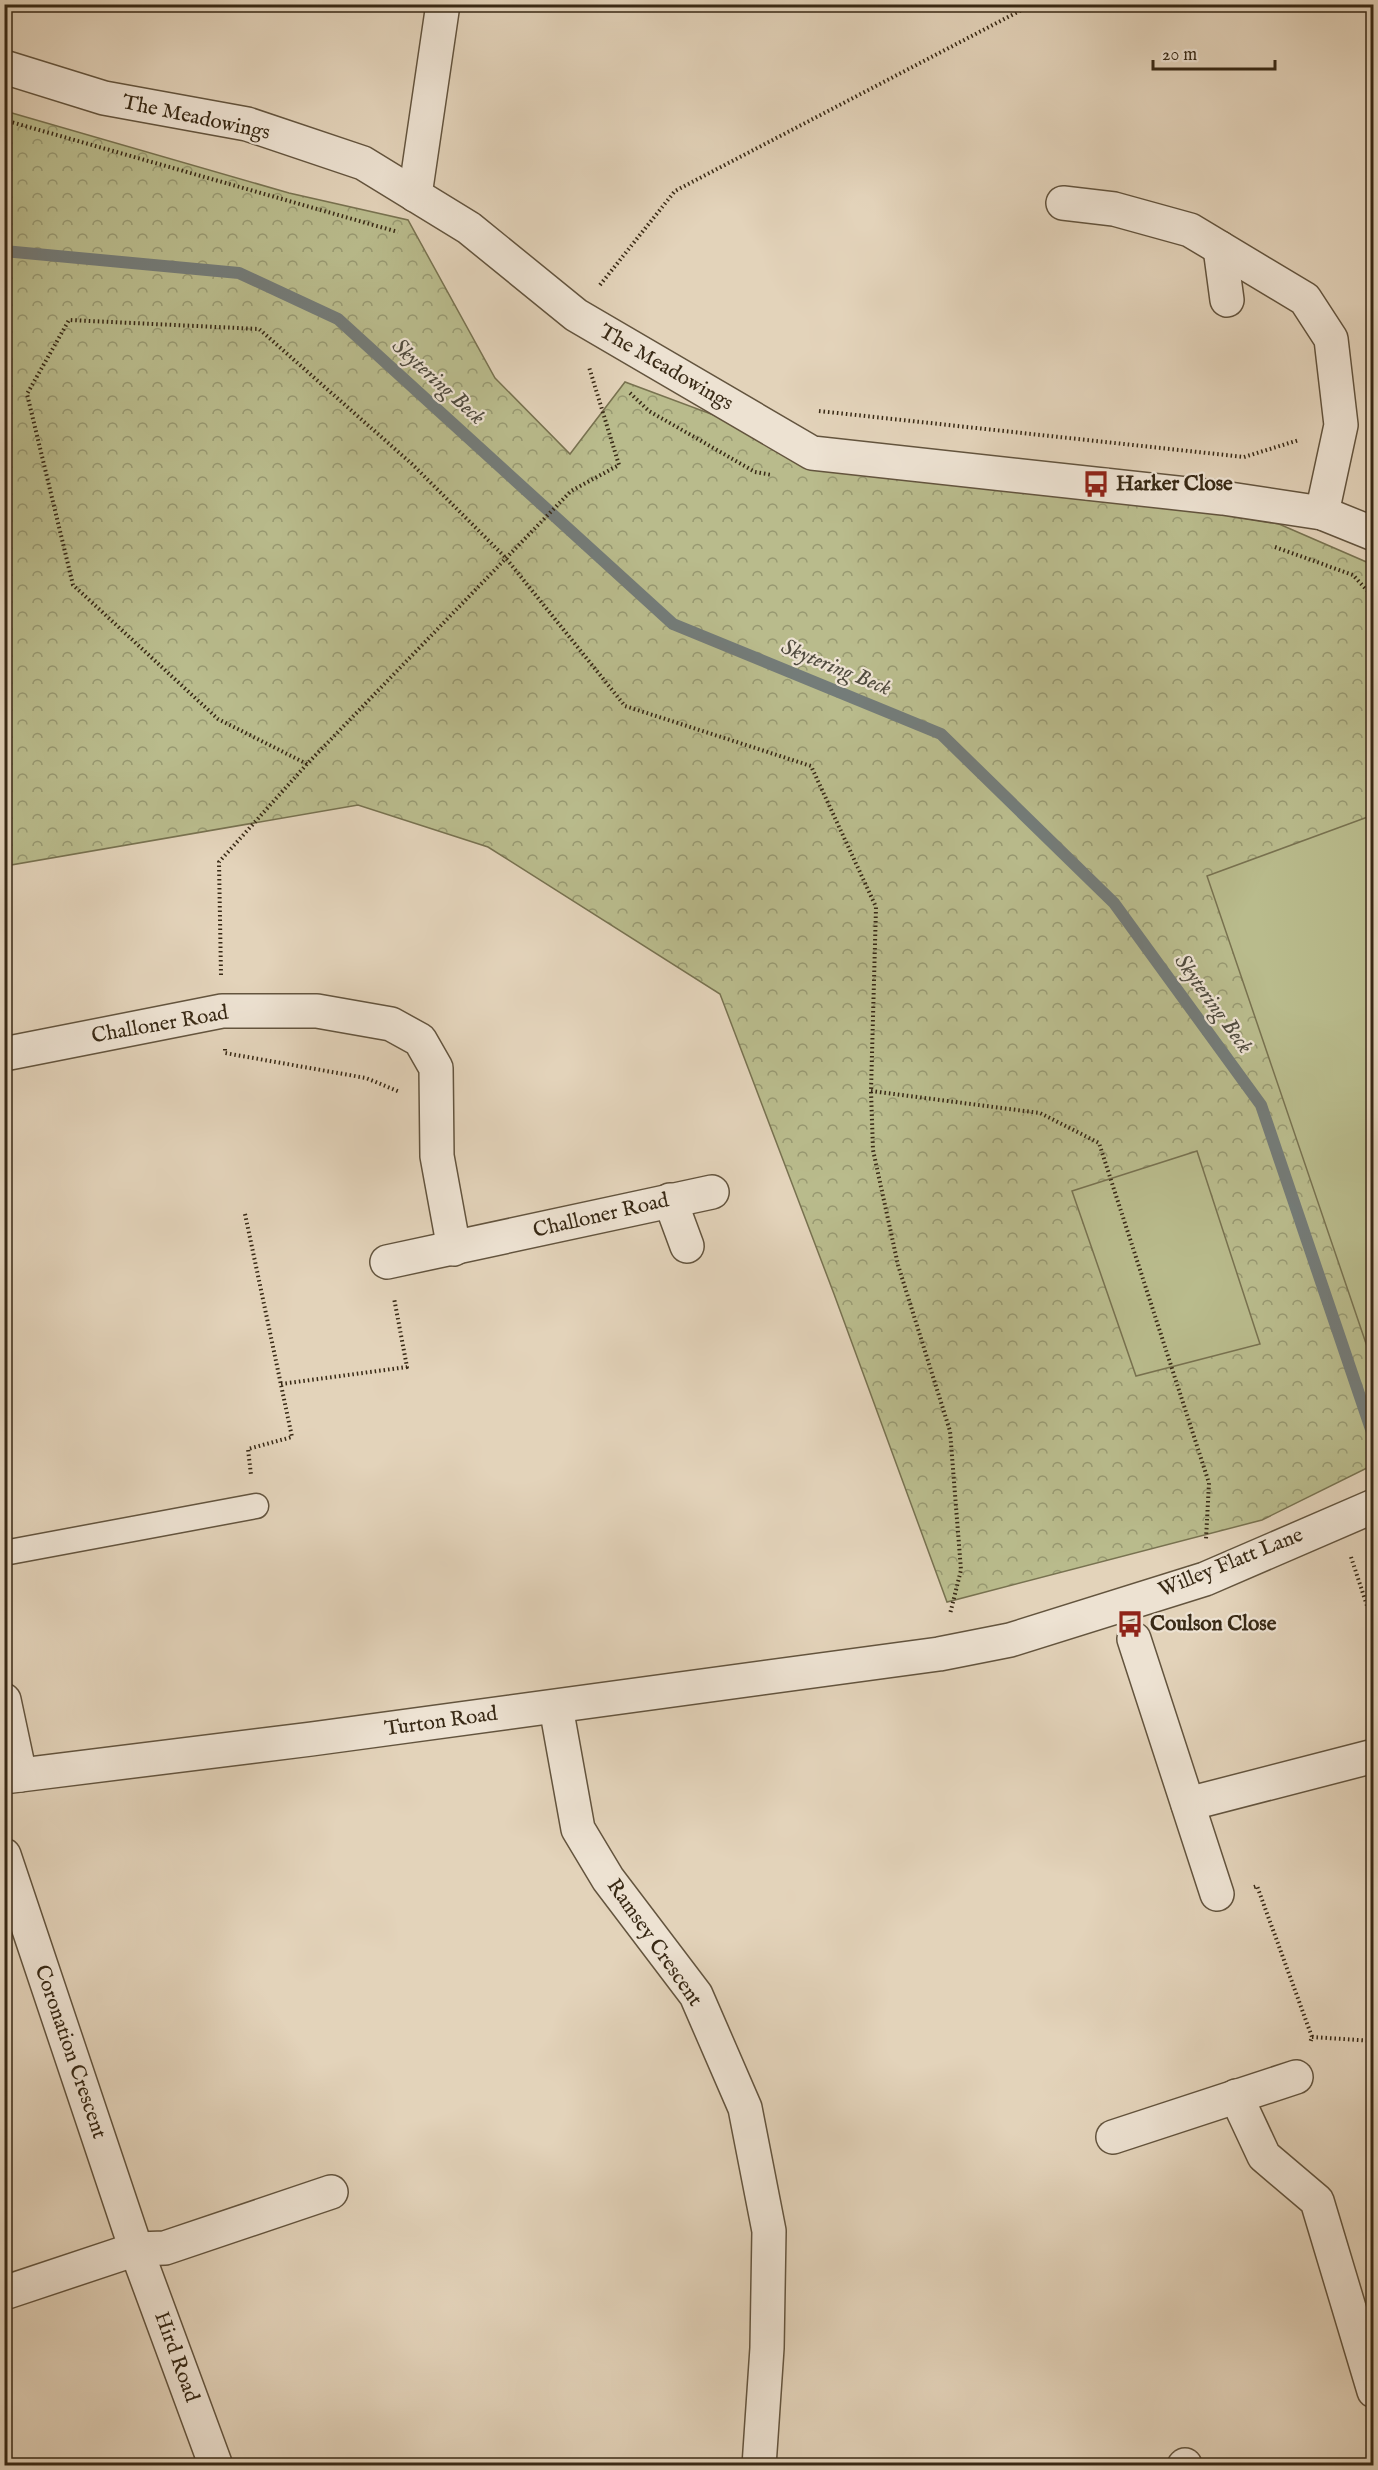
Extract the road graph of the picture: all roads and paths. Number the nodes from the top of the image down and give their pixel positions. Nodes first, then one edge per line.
1 (443, 4) edge
2 (1033, 4) edge
3 (4, 68) edge
4 (4, 120) edge
5 (415, 195) junction
6 (1063, 203) dead end
7 (409, 235) dead end
8 (1220, 248) junction
9 (599, 286) junction
10 (609, 292) dead end
11 (1227, 300) dead end
12 (576, 315) junction
13 (818, 411) dead end
14 (1341, 425) junction
15 (1322, 513) junction
16 (1374, 534) edge
17 (505, 557) junction
18 (307, 764) junction
19 (222, 1011) junction
20 (4, 1054) edge
21 (871, 1091) junction
22 (436, 1107) junction
23 (712, 1192) dead end
24 (670, 1200) junction
25 (245, 1214) dead end
26 (687, 1246) dead end
27 (454, 1249) junction
28 (387, 1262) joint
29 (281, 1384) junction
30 (256, 1506) joint
31 (1374, 1506) edge
32 (1339, 1519) junction
33 (4, 1553) edge
34 (1204, 1579) junction
35 (1374, 1627) edge
36 (1134, 1639) dead end
37 (939, 1654) junction
38 (877, 1662) joint
39 (4, 1700) edge
40 (556, 1707) junction
41 (1374, 1756) edge
42 (12, 1776) edge
43 (1188, 1804) junction
44 (4, 1855) edge
45 (1217, 1894) joint
46 (1312, 2037) junction
47 (1374, 2041) edge
48 (1296, 2077) joint
49 (1236, 2096) junction
50 (1113, 2137) dead end
51 (331, 2192) dead end
52 (136, 2249) junction
53 (4, 2293) edge
54 (1372, 2382) edge
55 (216, 2466) edge
56 (759, 2466) edge

1 - 5 street
2 - 9 path
3 - 5 street, The Meadowings
4 - 7 path
5 - 12 street, The Meadowings
6 - 8 street
8 - 11 street
8 - 14 street
9 - 10 path
9 - 12 path
12 - 15 street, The Meadowings
12 - 17 path
13 - 14 path
14 - 15 street
15 - 16 street, The Meadowings
17 - 18 path
17 - 18 path
17 - 21 path
18 - 19 path
19 - 20 street, Challoner Road
19 - 22 path
19 - 22 street, Challoner Road
21 - 34 path
21 - 37 path
22 - 27 street, Challoner Road
23 - 24 street, Challoner Road
24 - 26 street
24 - 27 street, Challoner Road
25 - 29 path
27 - 28 street, Challoner Road
28 - 29 path
29 - 30 path
30 - 33 lane
31 - 32 street, Willey Flatt Lane
32 - 34 street, Willey Flatt Lane
32 - 35 path
34 - 37 street, Willey Flatt Lane
36 - 43 street
37 - 38 street, Willey Flatt Lane
38 - 40 street, Turton Road
39 - 42 street
40 - 42 street, Turton Road
40 - 56 street, Ramsey Crescent
41 - 43 street
43 - 45 street
44 - 52 street, Coronation Crescent
45 - 46 path
46 - 47 path
46 - 48 path
48 - 49 street
49 - 50 street
49 - 54 street
51 - 52 street
52 - 53 street
52 - 55 street, Hird Road

